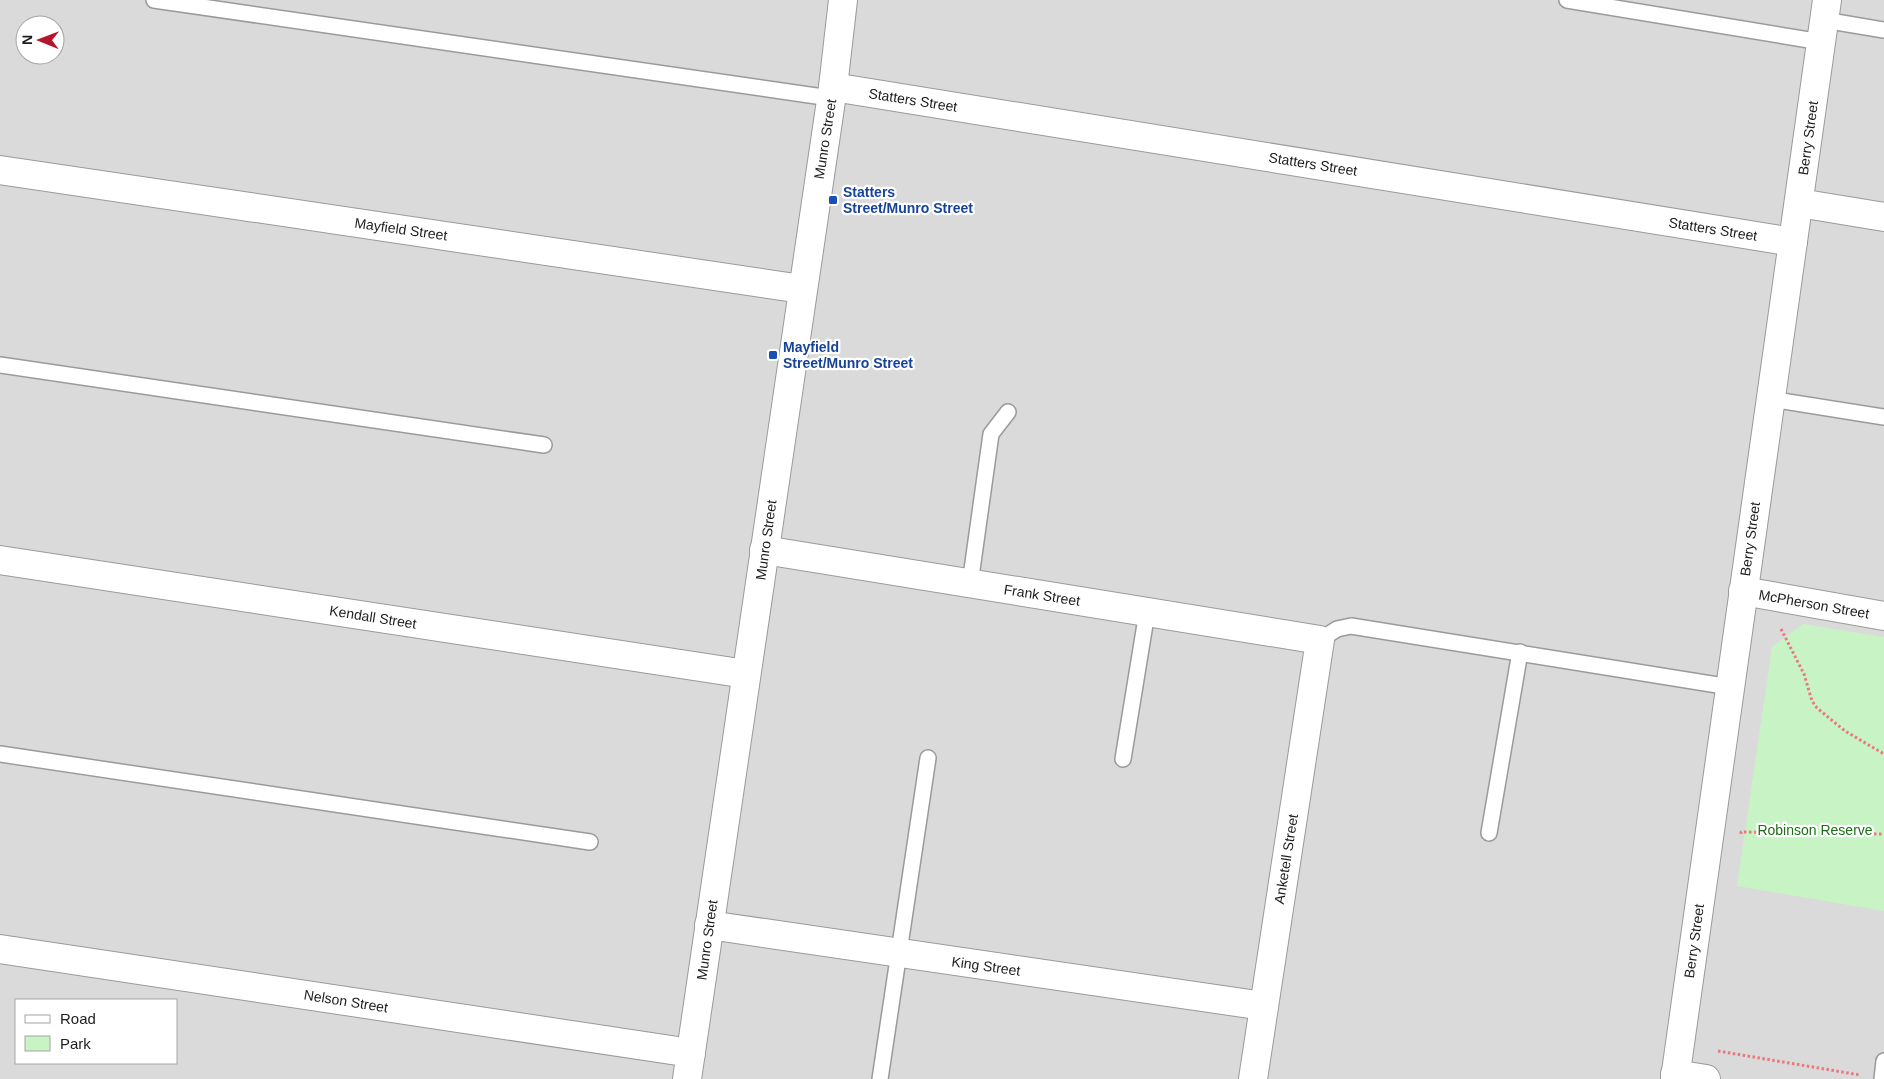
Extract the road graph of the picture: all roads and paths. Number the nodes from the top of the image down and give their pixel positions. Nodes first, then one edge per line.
1 (154, 0) edge
2 (843, 0) edge
3 (1567, 0) edge
4 (1824, 21) edge
5 (1884, 30) edge
6 (831, 93) junction
7 (0, 170) edge
8 (1798, 203) junction
9 (1884, 217) edge
10 (1793, 242) junction
11 (802, 289) junction
12 (0, 365) edge
13 (1770, 399) junction
14 (1008, 412) dead end
15 (1884, 417) edge
16 (544, 445) dead end
17 (764, 550) junction
18 (0, 560) edge
19 (970, 584) junction
20 (1743, 591) junction
21 (1147, 612) junction
22 (1884, 616) edge
23 (1778, 624) dead end
24 (1320, 640) junction
25 (1520, 652) junction
26 (746, 674) junction
27 (1730, 686) junction
28 (0, 754) edge
29 (1884, 754) edge
30 (928, 758) dead end
31 (1122, 759) dead end
32 (1742, 823) dead end
33 (1741, 832) junction
34 (1489, 833) dead end
35 (1884, 834) edge
36 (590, 842) dead end
37 (1740, 842) dead end
38 (709, 925) junction
39 (0, 949) edge
40 (900, 953) junction
41 (1264, 1006) junction
42 (1710, 1050) dead end
43 (1884, 1061) edge
44 (689, 1066) edge
45 (1675, 1076) edge
46 (880, 1079) edge
47 (1253, 1079) edge
48 (1706, 1079) edge
49 (1882, 1079) edge

1 - 6 lane
2 - 6 street, Munro Street
3 - 4 lane
4 - 5 lane
4 - 8 street, Berry Street
6 - 10 street, Statters Street
6 - 11 street, Munro Street
7 - 11 street, Mayfield Street
8 - 9 street
8 - 10 street, Berry Street
10 - 13 street, Berry Street
11 - 17 street, Munro Street
12 - 16 lane
13 - 15 lane
13 - 20 street, Berry Street
14 - 19 lane
17 - 19 street, Frank Street
17 - 26 street, Munro Street
18 - 26 street, Kendall Street
19 - 21 street, Frank Street
20 - 22 street, McPherson Street
20 - 27 street, Berry Street
21 - 24 street, Frank Street
21 - 31 lane
23 - 29 path
24 - 25 lane
24 - 41 street, Anketell Street
25 - 27 lane
25 - 34 lane
26 - 38 street, Munro Street
27 - 45 street, Berry Street
28 - 36 lane
30 - 40 lane
32 - 33 path
33 - 35 path
33 - 37 path
38 - 40 street, King Street
38 - 44 street, Munro Street
39 - 44 street, Nelson Street
40 - 41 street, King Street
40 - 46 lane
41 - 47 street, Anketell Street
42 - 49 path
43 - 49 lane
45 - 48 street

